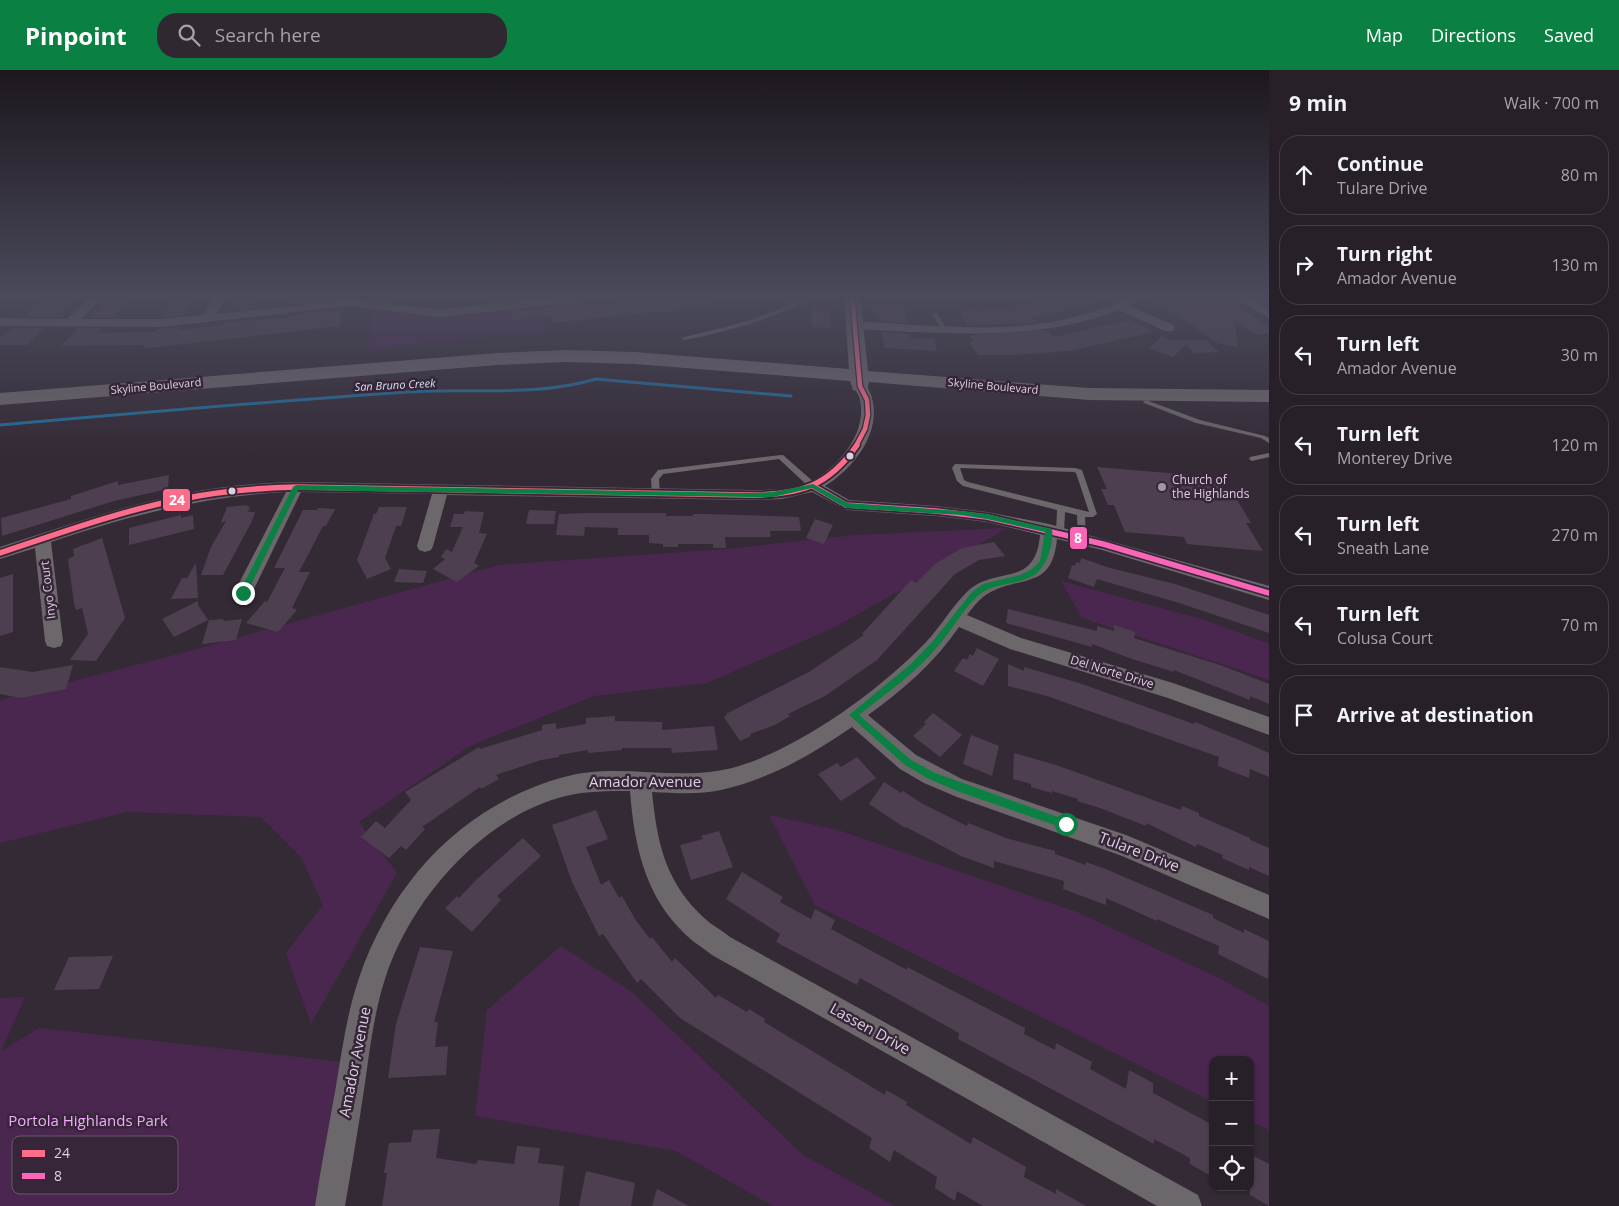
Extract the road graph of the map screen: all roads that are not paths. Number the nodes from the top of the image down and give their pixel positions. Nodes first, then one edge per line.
1 (856, 348) edge
2 (859, 381) junction
3 (1269, 396) edge
4 (0, 399) edge
5 (1146, 402) junction
6 (0, 407) edge
7 (1269, 441) edge
8 (1269, 456) edge
9 (1252, 459) dead end
10 (813, 486) junction
11 (296, 487) junction
12 (441, 490) junction
13 (656, 494) junction
14 (1061, 508) junction
15 (1081, 513) junction
16 (1054, 532) junction
17 (1082, 539) junction
18 (42, 540) junction
19 (425, 546) dead end
20 (0, 553) edge
21 (243, 593) dead end
22 (1269, 593) edge
23 (955, 618) junction
24 (54, 640) dead end
25 (853, 715) junction
26 (1269, 726) edge
27 (640, 780) junction
28 (1269, 907) edge
29 (330, 1206) edge
30 (1188, 1206) edge

1 - 2 main road
2 - 3 main road, Skyline Boulevard
2 - 4 main road, Skyline Boulevard
2 - 5 main road, Skyline Boulevard
2 - 6 main road, Skyline Boulevard
2 - 10 street
3 - 5 main road, Skyline Boulevard
5 - 7 lane
8 - 9 lane
10 - 13 street
10 - 13 lane
10 - 16 street
11 - 12 street
11 - 18 street
11 - 21 street
12 - 13 street
12 - 19 street
14 - 15 lane
14 - 15 lane
14 - 16 lane
15 - 17 lane
16 - 17 street
16 - 23 street, Amador Avenue
17 - 22 street
18 - 20 street
18 - 24 street, Inyo Court
23 - 25 street, Amador Avenue
23 - 26 street, Del Norte Drive
25 - 27 street, Amador Avenue
25 - 28 street, Tulare Drive
27 - 29 street, Amador Avenue
27 - 30 street, Lassen Drive

